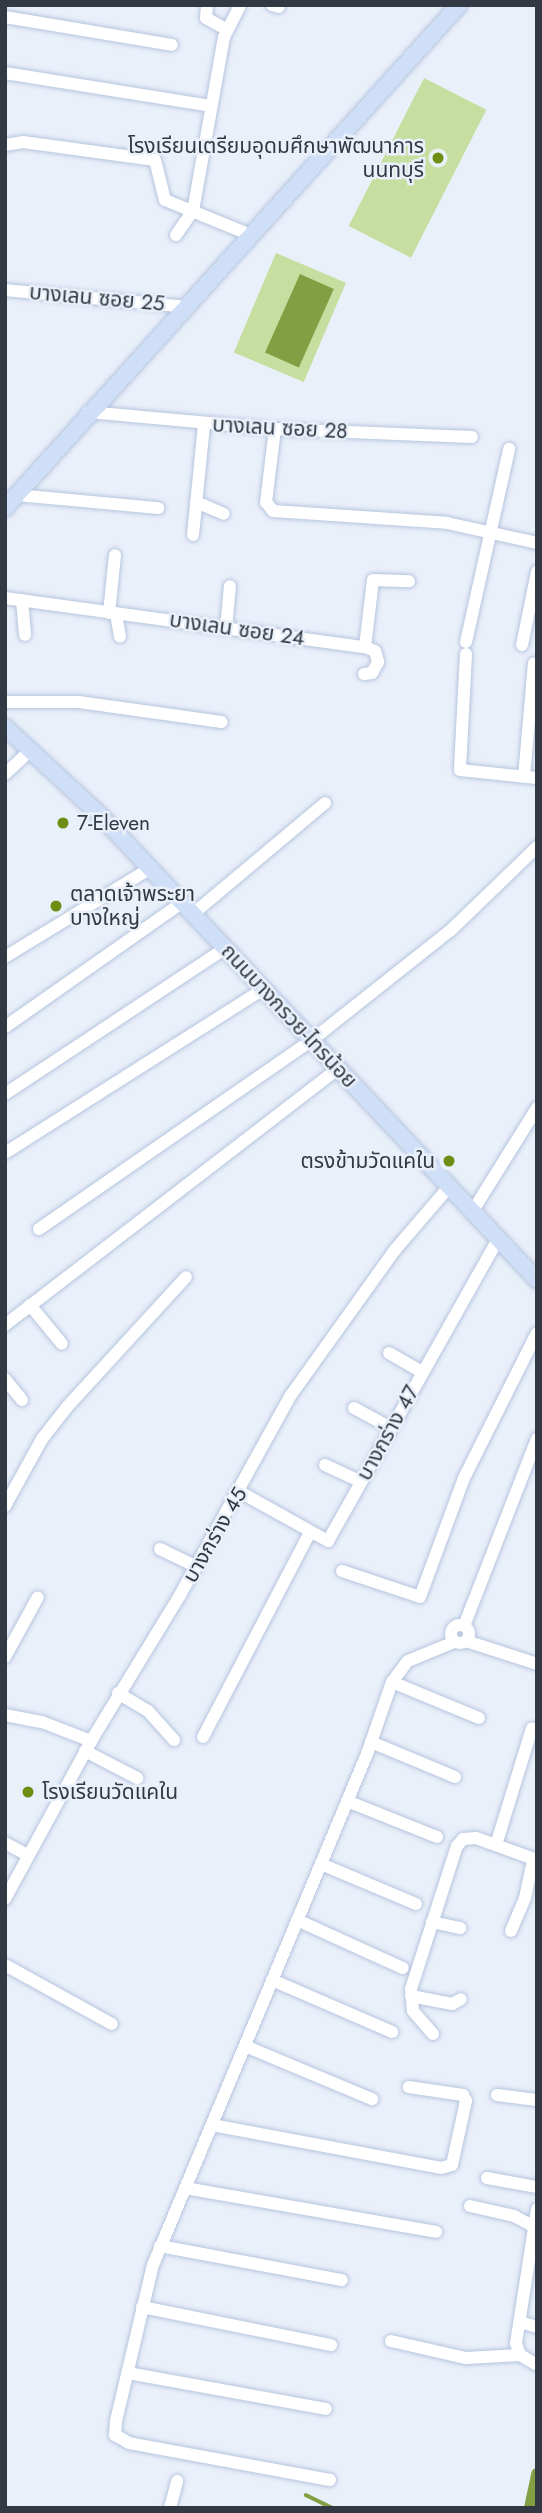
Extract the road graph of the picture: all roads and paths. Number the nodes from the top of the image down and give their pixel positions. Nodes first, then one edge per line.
1 (207, 5) edge
2 (240, 5) edge
3 (459, 5) edge
4 (5, 17) edge
5 (226, 29) junction
6 (172, 45) dead end
7 (5, 73) edge
8 (210, 106) junction
9 (5, 145) edge
10 (193, 211) junction
11 (176, 235) dead end
12 (253, 236) junction
13 (5, 290) edge
14 (188, 307) junction
15 (88, 412) junction
16 (204, 424) junction
17 (275, 429) junction
18 (472, 437) dead end
19 (509, 449) dead end
20 (11, 499) edge
21 (196, 502) junction
22 (158, 508) dead end
23 (224, 514) dead end
24 (490, 532) junction
25 (193, 535) dead end
26 (537, 543) edge
27 (115, 555) dead end
28 (537, 572) edge
29 (409, 581) dead end
30 (230, 586) dead end
31 (5, 598) edge
32 (22, 600) junction
33 (113, 613) junction
34 (226, 628) junction
35 (25, 635) dead end
36 (120, 637) dead end
37 (522, 645) dead end
38 (365, 647) junction
39 (534, 663) dead end
40 (364, 674) dead end
41 (5, 702) edge
42 (222, 722) dead end
43 (5, 727) edge
44 (30, 751) junction
45 (5, 774) edge
46 (530, 778) edge
47 (325, 803) dead end
48 (537, 846) edge
49 (151, 868) junction
50 (188, 908) junction
51 (226, 948) junction
52 (5, 957) edge
53 (265, 988) junction
54 (5, 1027) edge
55 (312, 1040) junction
56 (339, 1068) junction
57 (5, 1094) edge
58 (537, 1108) edge
59 (5, 1153) edge
60 (448, 1188) junction
61 (472, 1212) junction
62 (39, 1229) dead end
63 (498, 1239) junction
64 (186, 1278) dead end
65 (537, 1280) edge
66 (30, 1305) junction
67 (5, 1325) edge
68 (537, 1332) edge
69 (62, 1345) dead end
70 (389, 1353) dead end
71 (422, 1372) junction
72 (5, 1379) edge
73 (22, 1400) dead end
74 (354, 1408) dead end
75 (391, 1428) junction
76 (537, 1439) edge
77 (325, 1465) dead end
78 (360, 1482) junction
79 (9, 1489) edge
80 (240, 1492) junction
81 (5, 1506) edge
82 (310, 1532) junction
83 (160, 1549) dead end
84 (197, 1567) junction
85 (341, 1571) dead end
86 (38, 1597) dead end
87 (460, 1641) junction
88 (5, 1657) edge
89 (537, 1664) edge
90 (392, 1682) junction
91 (118, 1693) junction
92 (5, 1715) edge
93 (479, 1718) dead end
94 (532, 1728) dead end
95 (203, 1737) dead end
96 (174, 1740) dead end
97 (371, 1742) junction
98 (88, 1746) junction
99 (455, 1777) dead end
100 (137, 1779) dead end
101 (347, 1801) junction
102 (437, 1837) dead end
103 (5, 1843) edge
104 (496, 1845) junction
105 (27, 1855) junction
106 (535, 1859) edge
107 (321, 1864) junction
108 (5, 1899) edge
109 (416, 1904) dead end
110 (297, 1920) junction
111 (432, 1922) junction
112 (460, 1928) dead end
113 (511, 1931) dead end
114 (5, 1965) edge
115 (403, 1968) dead end
116 (272, 1980) junction
117 (411, 1996) junction
118 (461, 1999) dead end
119 (112, 2024) dead end
120 (392, 2032) dead end
121 (433, 2034) dead end
122 (245, 2046) junction
123 (409, 2087) dead end
124 (497, 2095) dead end
125 (372, 2099) dead end
126 (537, 2100) edge
127 (212, 2125) junction
128 (487, 2178) dead end
129 (537, 2187) edge
130 (185, 2189) junction
131 (470, 2206) dead end
132 (537, 2209) edge
133 (535, 2227) junction
134 (436, 2232) dead end
135 (160, 2246) junction
136 (342, 2280) dead end
137 (142, 2307) junction
138 (520, 2322) junction
139 (537, 2327) edge
140 (391, 2342) dead end
141 (331, 2345) dead end
142 (520, 2355) junction
143 (537, 2365) edge
144 (128, 2373) junction
145 (326, 2409) dead end
146 (330, 2480) dead end
147 (177, 2481) dead end
148 (170, 2508) edge

1 - 5 street
2 - 5 street
3 - 12 main road
4 - 6 street
5 - 8 street
7 - 8 street
8 - 10 street
9 - 10 street
10 - 11 street
10 - 12 street
12 - 14 main road
13 - 14 street, บางเลน ซอย 25
14 - 15 main road
15 - 16 street, บางเลน ซอย 28
15 - 20 main road
16 - 17 street, บางเลน ซอย 28
16 - 21 street
17 - 18 street, บางเลน ซอย 28
17 - 24 street
19 - 24 street
20 - 22 street
21 - 23 street
21 - 25 street
24 - 26 street
24 - 46 street
27 - 33 street
28 - 37 street
29 - 38 street
30 - 34 street
31 - 32 street, บางเลน ซอย 24
32 - 33 street, บางเลน ซอย 24
32 - 35 street
33 - 34 street, บางเลน ซอย 24
33 - 36 street
34 - 38 street, บางเลน ซอย 24
38 - 40 street
39 - 46 street
41 - 42 street
43 - 44 main road, ถนนบางกรวย-ไทรน้อย
44 - 45 street
44 - 49 main road, ถนนบางกรวย-ไทรน้อย
47 - 50 street
48 - 55 street
49 - 50 main road, ถนนบางกรวย-ไทรน้อย
49 - 52 street
50 - 51 main road, ถนนบางกรวย-ไทรน้อย
50 - 54 street
51 - 53 main road, ถนนบางกรวย-ไทรน้อย
51 - 57 street
53 - 55 main road, ถนนบางกรวย-ไทรน้อย
53 - 59 street
55 - 56 main road, ถนนบางกรวย-ไทรน้อย
55 - 62 street
56 - 60 main road, ถนนบางกรวย-ไทรน้อย
56 - 66 street
58 - 61 street
60 - 61 main road, ถนนบางกรวย-ไทรน้อย
60 - 80 street, บางกร่าง 45
61 - 63 main road, ถนนบางกรวย-ไทรน้อย
63 - 65 main road, ถนนบางกรวย-ไทรน้อย
63 - 71 street, บางกร่าง 47
64 - 79 street
66 - 67 street
66 - 69 street
68 - 85 street
70 - 71 street
71 - 75 street, บางกร่าง 47
72 - 73 street
74 - 75 street
75 - 78 street, บางกร่าง 47
76 - 87 street
77 - 78 street
78 - 82 street, บางกร่าง 47
79 - 81 street
80 - 82 street
80 - 84 street, บางกร่าง 45
82 - 95 street
83 - 84 street
84 - 91 street, บางกร่าง 45
86 - 88 street
87 - 89 street
87 - 90 street
90 - 93 street
90 - 97 street
91 - 96 street
91 - 98 street, บางกร่าง 45
92 - 98 street
94 - 104 street
97 - 99 street
97 - 101 street
98 - 100 street
98 - 105 street, บางกร่าง 45
101 - 102 street
101 - 107 street
103 - 105 street
104 - 106 street
104 - 111 street
105 - 108 street, บางกร่าง 45
106 - 113 street
107 - 109 street
107 - 110 street
110 - 115 street
110 - 116 street
111 - 112 street
111 - 117 street
114 - 119 street
116 - 120 street
116 - 122 street
117 - 118 street
117 - 121 street
122 - 125 street
122 - 127 street
123 - 127 street
124 - 126 street
127 - 130 street
128 - 129 street
130 - 134 street
130 - 135 street
131 - 133 street
132 - 133 street
133 - 138 street
135 - 136 street
135 - 137 street
137 - 141 street
137 - 144 street
138 - 139 street
138 - 142 street
140 - 142 street
142 - 143 street
144 - 145 street
144 - 146 street
147 - 148 street

